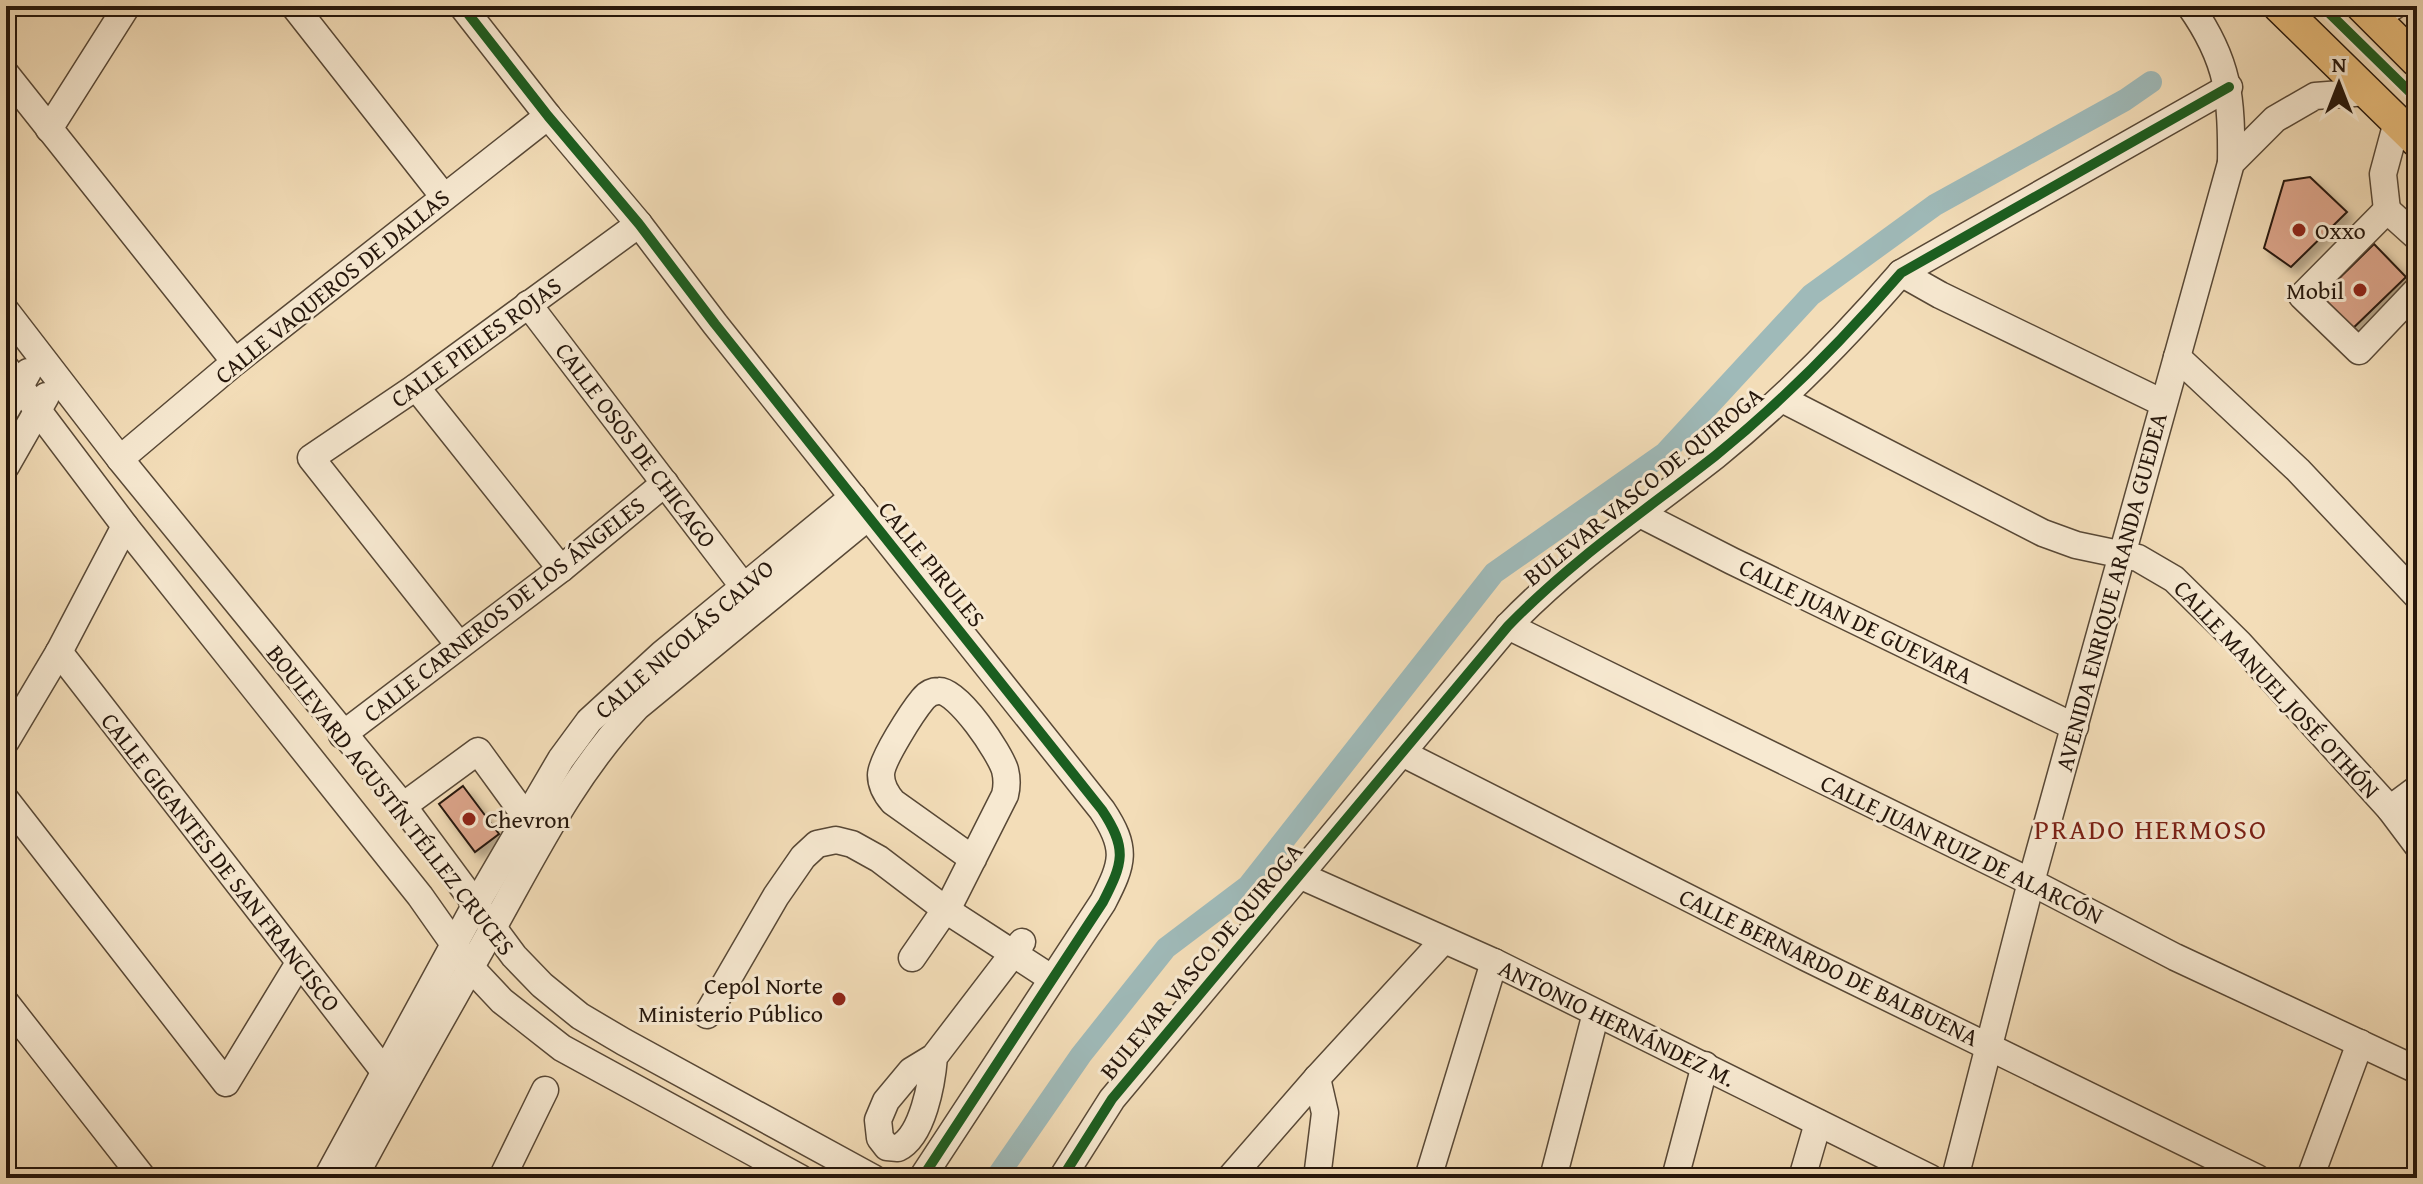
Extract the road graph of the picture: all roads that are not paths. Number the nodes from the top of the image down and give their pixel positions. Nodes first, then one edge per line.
1 (127, 6) edge
2 (294, 6) edge
3 (462, 6) edge
4 (2190, 6) edge
5 (2270, 6) edge
6 (2279, 6) edge
7 (2377, 10) edge
8 (2303, 30) junction
9 (2417, 61) edge
10 (6, 74) edge
11 (2229, 87) junction
12 (2367, 92) junction
13 (548, 116) junction
14 (49, 129) junction
15 (2407, 132) edge
16 (2231, 163) junction
17 (444, 197) junction
18 (2387, 210) junction
19 (639, 224) junction
20 (2417, 237) edge
21 (1901, 273) junction
22 (2417, 290) edge
23 (528, 304) junction
24 (6, 311) edge
25 (38, 354) junction
26 (2177, 357) junction
27 (235, 362) junction
28 (56, 376) junction
29 (13, 377) edge
30 (416, 387) junction
31 (1782, 399) junction
32 (2163, 403) junction
33 (6, 410) edge
34 (38, 410) junction
35 (120, 459) junction
36 (6, 466) edge
37 (665, 483) junction
38 (860, 507) junction
39 (1638, 513) junction
40 (125, 526) junction
41 (2121, 556) junction
42 (561, 569) junction
43 (743, 586) junction
44 (2417, 596) edge
45 (1508, 626) junction
46 (459, 645) junction
47 (59, 652) junction
48 (2075, 727) junction
49 (342, 735) junction
50 (6, 741) edge
51 (1402, 753) junction
52 (2417, 789) edge
53 (6, 800) edge
54 (403, 806) junction
55 (2390, 809) junction
56 (526, 817) junction
57 (2417, 845) edge
58 (973, 859) junction
59 (1299, 875) junction
60 (2031, 882) junction
61 (949, 905) junction
62 (475, 906) junction
63 (492, 929) junction
64 (1443, 941) junction
65 (453, 944) junction
66 (1019, 946) junction
67 (912, 958) dead end
68 (1494, 962) junction
69 (299, 963) junction
70 (470, 967) junction
71 (1056, 970) junction
72 (6, 1003) edge
73 (1596, 1013) junction
74 (707, 1015) dead end
75 (2360, 1043) junction
76 (1990, 1046) junction
77 (934, 1057) dead end
78 (1705, 1065) junction
79 (2417, 1070) edge
80 (384, 1071) junction
81 (1317, 1078) junction
82 (545, 1090) dead end
83 (1818, 1123) junction
84 (507, 1176) edge
85 (143, 1178) edge
86 (327, 1178) edge
87 (354, 1178) edge
88 (800, 1178) edge
89 (873, 1178) edge
90 (922, 1178) edge
91 (1062, 1178) edge
92 (1230, 1178) edge
93 (1317, 1178) edge
94 (1428, 1178) edge
95 (1553, 1178) edge
96 (1675, 1178) edge
97 (1802, 1178) edge
98 (1930, 1178) edge
99 (1955, 1178) edge
100 (2257, 1178) edge
101 (2310, 1178) edge

1 - 14 street
2 - 17 street
3 - 13 street, CALLE PIRULES
4 - 11 street
5 - 8 main road
6 - 8 main road
7 - 9 main road
8 - 12 main road
10 - 14 street
11 - 16 street
11 - 21 street, BULEVAR VASCO DE QUIROGA
12 - 15 main road
12 - 16 street, AVENIDA ENRIQUE ARANDA GUEDEA
13 - 17 street, CALLE VAQUEROS DE DALLAS
13 - 19 street, CALLE PIRULES
14 - 27 street
15 - 18 street
16 - 26 street, AVENIDA ENRIQUE ARANDA GUEDEA
17 - 27 street, CALLE VAQUEROS DE DALLAS
18 - 20 street
18 - 22 street
19 - 23 street, CALLE PIELES ROJAS
19 - 38 street, CALLE PIRULES
21 - 31 street, BULEVAR VASCO DE QUIROGA
21 - 32 street
23 - 30 street, CALLE PIELES ROJAS
23 - 37 street, CALLE OSOS DE CHICAGO
24 - 25 street, BOULEVARD AGUSTÍN TÉLLEZ CRUCES
25 - 28 street, BOULEVARD AGUSTÍN TÉLLEZ CRUCES
25 - 29 street
26 - 32 street, AVENIDA ENRIQUE ARANDA GUEDEA
26 - 44 street
27 - 35 street, CALLE VAQUEROS DE DALLAS
28 - 34 street
28 - 35 street, BOULEVARD AGUSTÍN TÉLLEZ CRUCES
29 - 33 street
29 - 34 street, BOULEVARD AGUSTÍN TÉLLEZ CRUCES
30 - 42 street
30 - 46 street, CALLE PIELES ROJAS
31 - 39 street, BULEVAR VASCO DE QUIROGA
31 - 41 street, CALLE MANUEL JOSÉ OTHÓN
32 - 41 street, AVENIDA ENRIQUE ARANDA GUEDEA
34 - 36 street
34 - 40 street, BOULEVARD AGUSTÍN TÉLLEZ CRUCES
35 - 49 street, BOULEVARD AGUSTÍN TÉLLEZ CRUCES
37 - 42 street, CALLE CARNEROS DE LOS ÁNGELES
37 - 43 street, CALLE OSOS DE CHICAGO
38 - 43 street, CALLE NICOLÁS CALVO
38 - 63 street, CALLE NICOLÁS CALVO
38 - 71 street, CALLE PIRULES
39 - 45 street, BULEVAR VASCO DE QUIROGA
39 - 48 street, CALLE JUAN DE GUEVARA
40 - 47 street
40 - 65 street, BOULEVARD AGUSTÍN TÉLLEZ CRUCES
41 - 48 street, AVENIDA ENRIQUE ARANDA GUEDEA
41 - 55 street, CALLE MANUEL JOSÉ OTHÓN
42 - 46 street, CALLE CARNEROS DE LOS ÁNGELES
43 - 56 street, CALLE NICOLÁS CALVO
45 - 51 street, BULEVAR VASCO DE QUIROGA
45 - 60 street, CALLE JUAN RUIZ DE ALARCÓN
46 - 49 street, CALLE CARNEROS DE LOS ÁNGELES
47 - 50 street
47 - 69 street, CALLE GIGANTES DE SAN FRANCISCO
48 - 60 street, AVENIDA ENRIQUE ARANDA GUEDEA
49 - 54 street, BOULEVARD AGUSTÍN TÉLLEZ CRUCES
51 - 59 street, BULEVAR VASCO DE QUIROGA
51 - 76 street, CALLE BERNARDO DE BALBUENA
52 - 55 street
53 - 69 street
54 - 56 street
54 - 62 street, BOULEVARD AGUSTÍN TÉLLEZ CRUCES
55 - 57 street, CALLE MANUEL JOSÉ OTHÓN
56 - 62 street, CALLE NICOLÁS CALVO
58 - 58 street
58 - 61 street
59 - 64 street, ANTONIO HERNÁNDEZ M.
59 - 91 street, BULEVAR VASCO DE QUIROGA
60 - 75 street, CALLE JUAN RUIZ DE ALARCÓN
60 - 76 street, AVENIDA ENRIQUE ARANDA GUEDEA
61 - 66 street
61 - 67 street
61 - 74 street
62 - 63 street, BOULEVARD AGUSTÍN TÉLLEZ CRUCES
62 - 65 street, CALLE NICOLÁS CALVO
63 - 70 street, CALLE NICOLÁS CALVO
63 - 89 street, BOULEVARD AGUSTÍN TÉLLEZ CRUCES
64 - 68 street, ANTONIO HERNÁNDEZ M.
64 - 81 street
65 - 70 street, BOULEVARD AGUSTÍN TÉLLEZ CRUCES
65 - 80 street, CALLE NICOLÁS CALVO
66 - 71 street
66 - 77 street
68 - 73 street, ANTONIO HERNÁNDEZ M.
68 - 94 street
69 - 80 street, CALLE GIGANTES DE SAN FRANCISCO
70 - 87 street, CALLE NICOLÁS CALVO
70 - 88 street, BOULEVARD AGUSTÍN TÉLLEZ CRUCES
71 - 90 street, CALLE PIRULES
72 - 85 street
73 - 78 street, ANTONIO HERNÁNDEZ M.
73 - 95 street
75 - 79 street, CALLE JUAN RUIZ DE ALARCÓN
75 - 101 street
76 - 99 street, AVENIDA ENRIQUE ARANDA GUEDEA
76 - 100 street, CALLE BERNARDO DE BALBUENA
78 - 83 street, ANTONIO HERNÁNDEZ M.
78 - 96 street
80 - 86 street, CALLE NICOLÁS CALVO
81 - 92 street
81 - 93 street
82 - 84 street
83 - 97 street
83 - 98 street, ANTONIO HERNÁNDEZ M.

